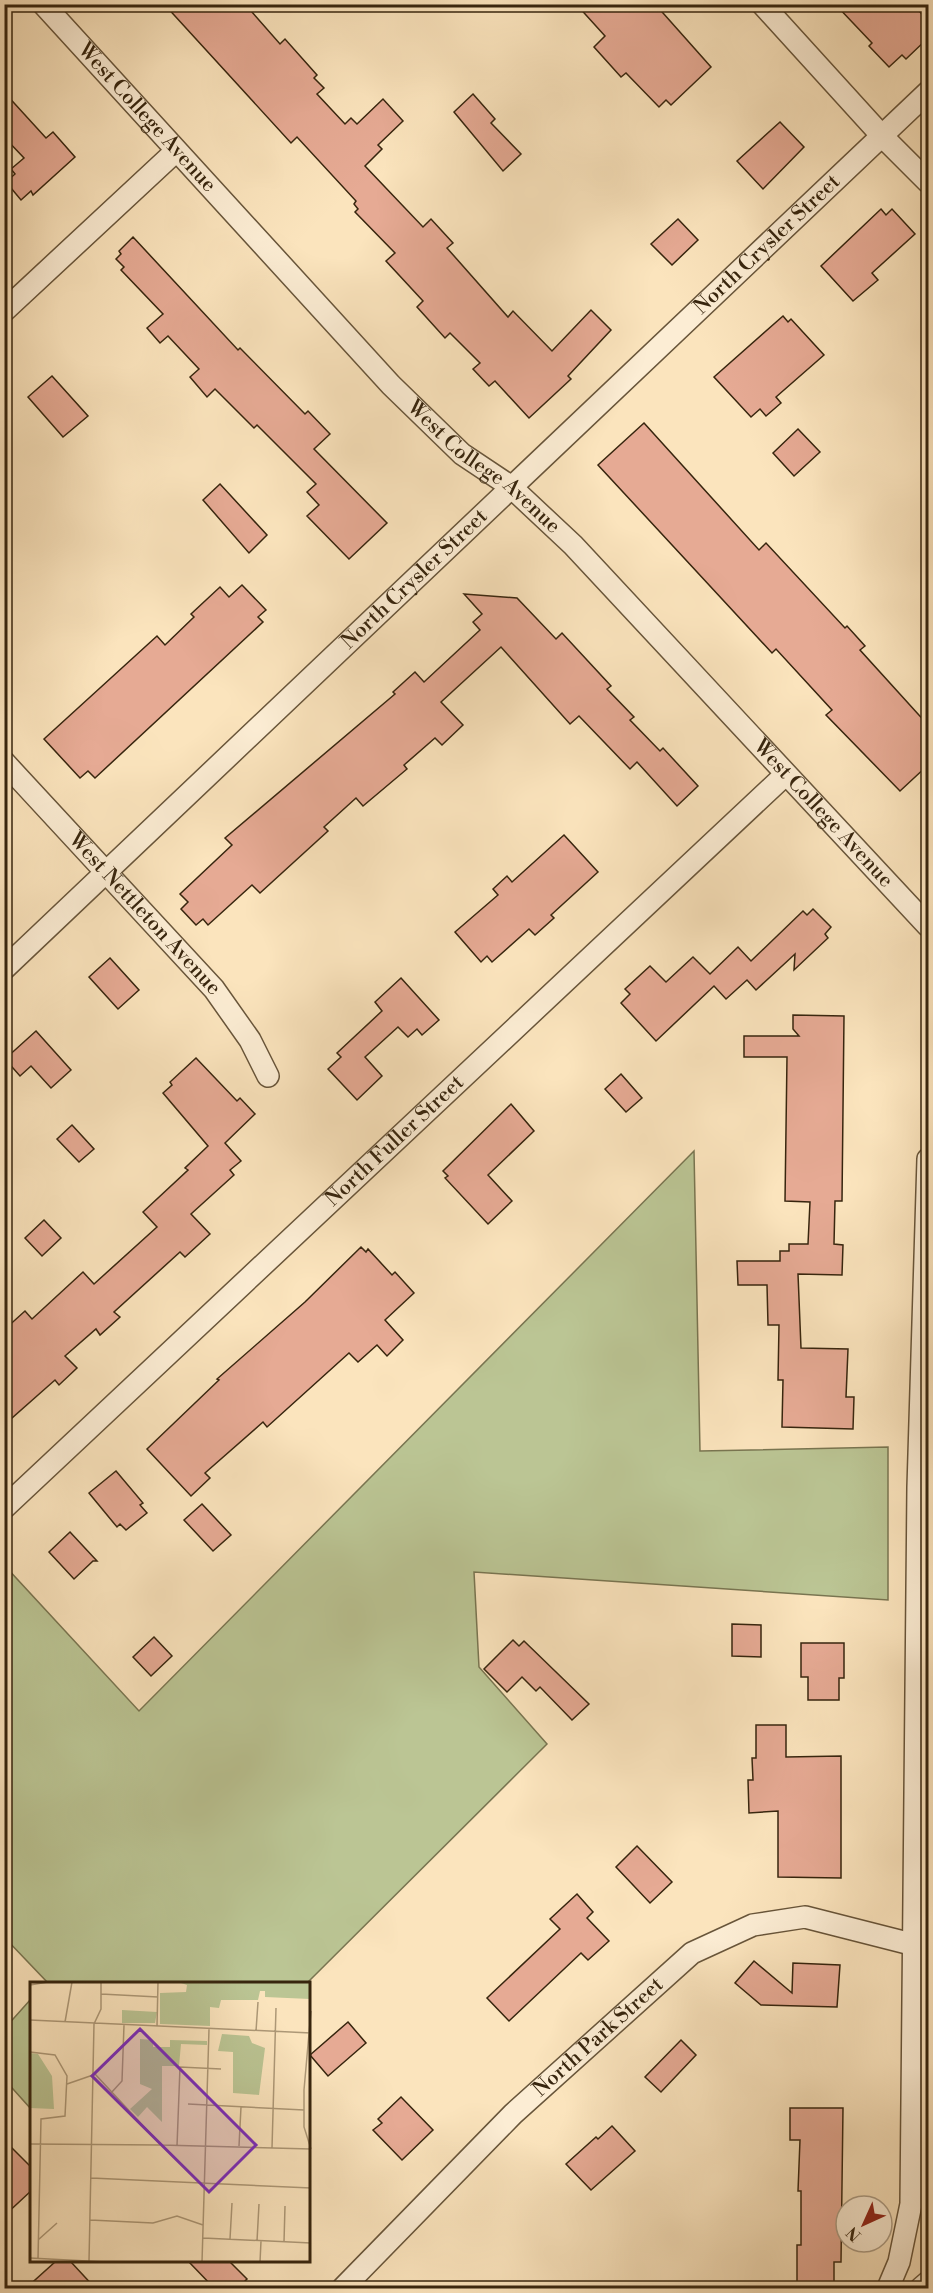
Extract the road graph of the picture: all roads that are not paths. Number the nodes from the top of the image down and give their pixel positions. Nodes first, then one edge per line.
1 (43, 4) edge
2 (762, 4) edge
3 (928, 92) edge
4 (882, 136) junction
5 (176, 151) junction
6 (928, 182) edge
7 (4, 311) edge
8 (510, 486) junction
9 (4, 762) edge
10 (785, 775) junction
11 (106, 871) junction
12 (928, 926) edge
13 (4, 969) edge
14 (268, 1076) dead end
15 (928, 1159) edge
16 (4, 1508) edge
17 (915, 1945) junction
18 (928, 2282) edge
19 (343, 2289) edge
20 (888, 2289) edge
21 (921, 2289) edge

1 - 5 street, West College Avenue
2 - 4 street
3 - 4 street, North Crysler Street
4 - 6 street
4 - 8 street, North Crysler Street
5 - 7 street
5 - 8 street, West College Avenue
8 - 10 street, West College Avenue
8 - 11 street, North Crysler Street
9 - 11 street, West Nettleton Avenue
10 - 12 street, West College Avenue
10 - 16 street, North Fuller Street
11 - 13 street, North Crysler Street
11 - 14 street, West Nettleton Avenue
15 - 17 street
17 - 19 street, North Park Street
17 - 20 street
18 - 21 street

